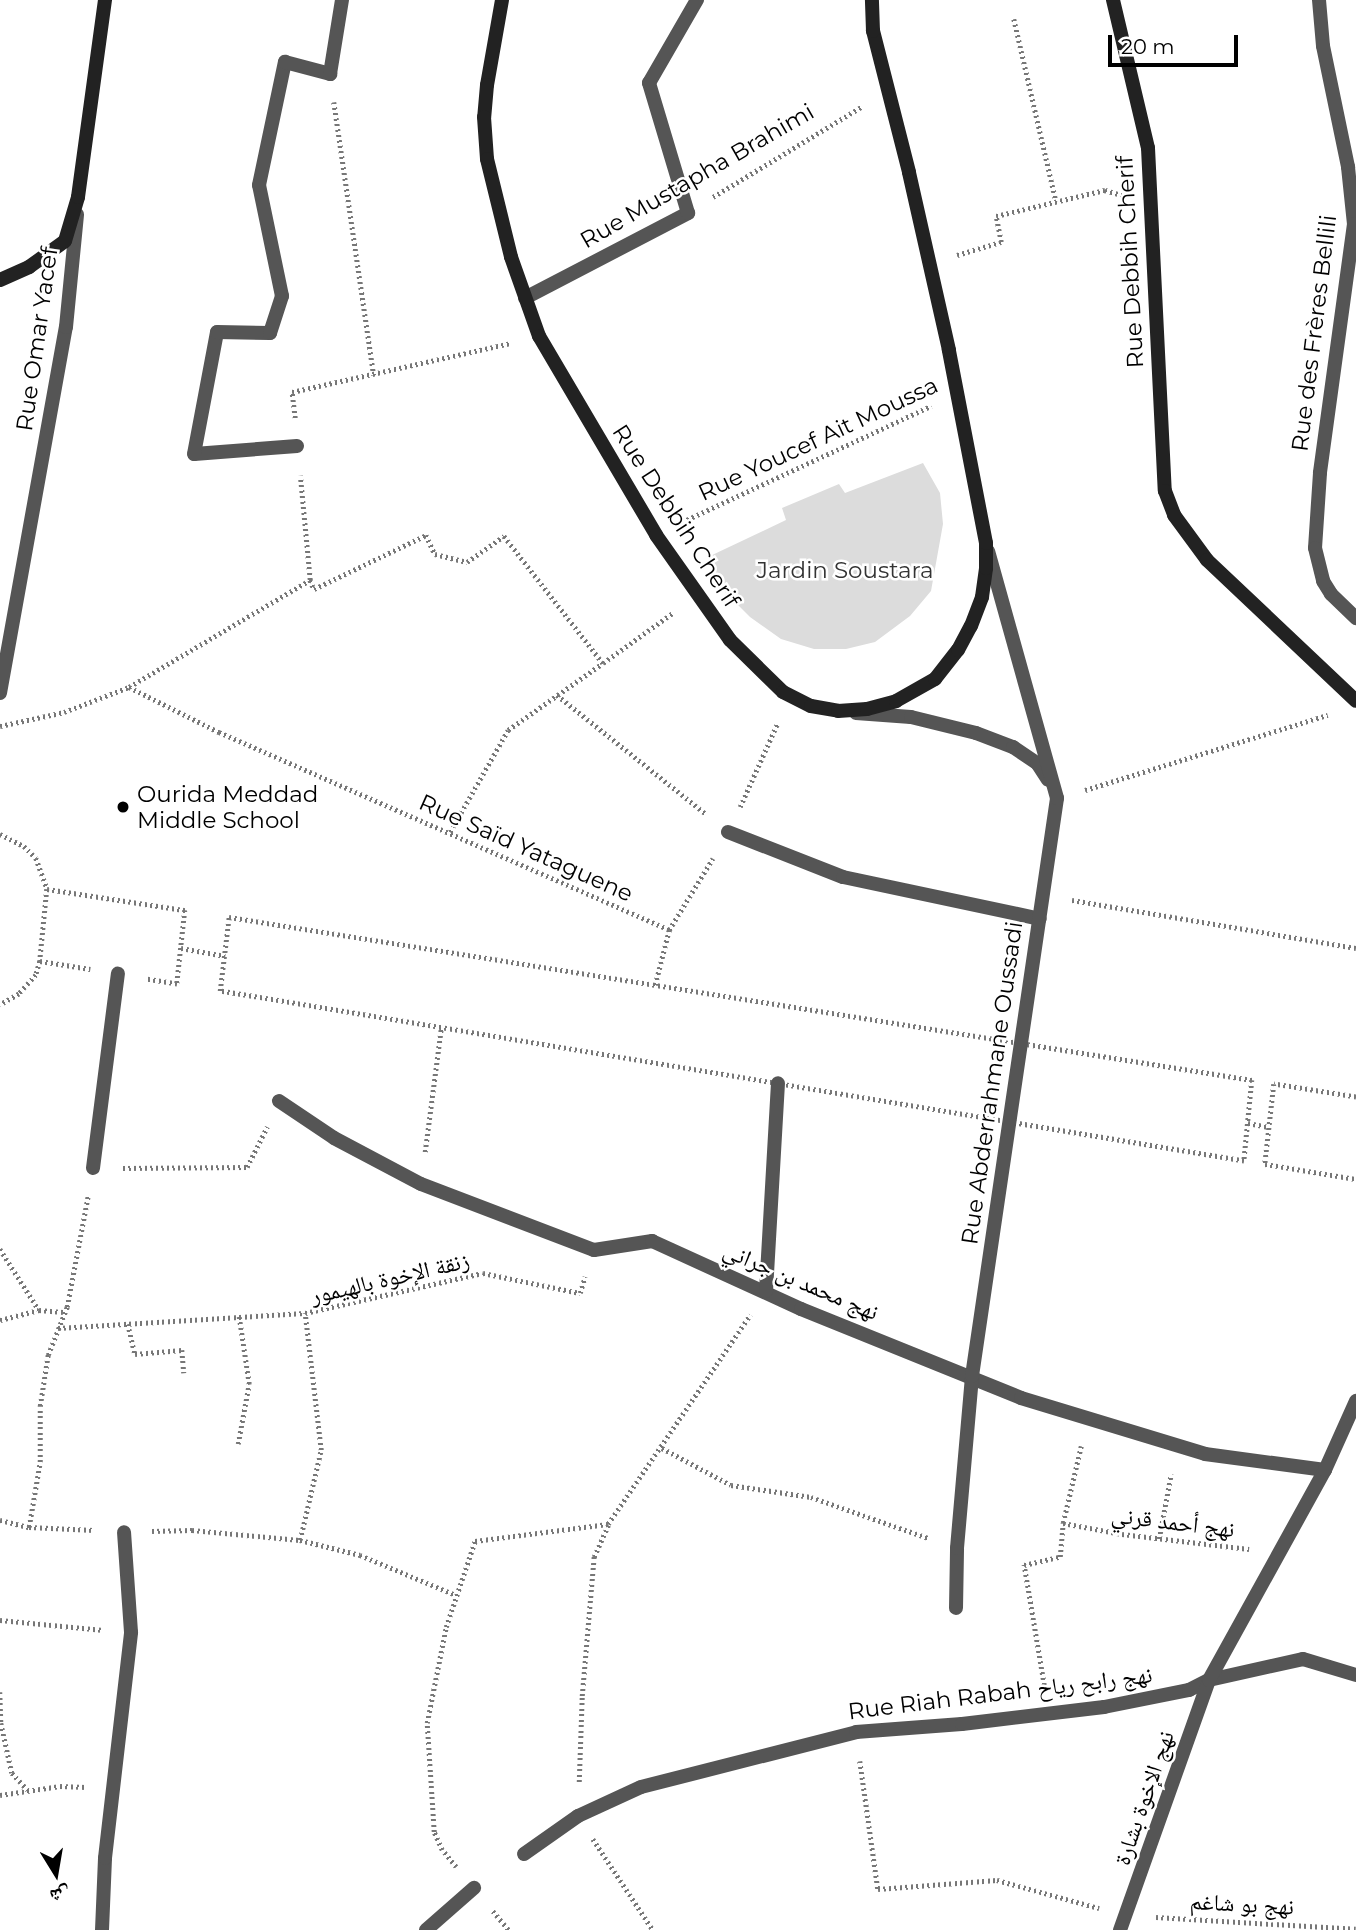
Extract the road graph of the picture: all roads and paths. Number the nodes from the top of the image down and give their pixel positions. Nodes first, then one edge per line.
1 (105, 0) edge
2 (342, 0) edge
3 (502, 0) edge
4 (697, 0) edge
5 (872, 0) edge
6 (1113, 0) edge
7 (1319, 0) edge
8 (1014, 19) dead end
9 (330, 74) junction
10 (889, 90) junction
11 (1105, 190) dead end
12 (78, 197) junction
13 (1056, 201) junction
14 (688, 213) junction
15 (929, 261) junction
16 (0, 280) edge
17 (525, 298) junction
18 (538, 336) junction
19 (374, 375) junction
20 (957, 394) junction
21 (297, 446) junction
22 (656, 535) junction
23 (986, 543) junction
24 (310, 580) junction
25 (698, 595) junction
26 (1356, 618) edge
27 (603, 663) junction
28 (129, 687) junction
29 (0, 694) edge
30 (557, 695) junction
31 (790, 696) junction
32 (1356, 701) edge
33 (838, 711) junction
34 (1330, 714) dead end
35 (0, 726) edge
36 (1056, 794) junction
37 (450, 832) junction
38 (728, 832) junction
39 (0, 834) edge
40 (47, 888) junction
41 (1044, 894) junction
42 (1040, 919) junction
43 (669, 930) junction
44 (181, 948) junction
45 (1356, 948) edge
46 (225, 956) junction
47 (118, 974) dead end
48 (177, 984) dead end
49 (655, 985) junction
50 (0, 1005) edge
51 (441, 1028) junction
52 (1021, 1042) junction
53 (746, 1079) dead end
54 (778, 1083) dead end
55 (831, 1092) dead end
56 (1356, 1097) edge
57 (279, 1101) joint
58 (1009, 1121) junction
59 (1248, 1123) junction
60 (1269, 1126) junction
61 (93, 1168) junction
62 (1356, 1179) edge
63 (421, 1184) junction
64 (0, 1249) edge
65 (594, 1251) junction
66 (766, 1291) junction
67 (39, 1310) junction
68 (63, 1312) junction
69 (305, 1313) junction
70 (239, 1317) junction
71 (0, 1320) edge
72 (128, 1324) junction
73 (58, 1328) junction
74 (184, 1373) dead end
75 (972, 1376) junction
76 (1356, 1401) edge
77 (1088, 1418) junction
78 (238, 1444) dead end
79 (1177, 1446) junction
80 (662, 1448) junction
81 (1325, 1470) junction
82 (1063, 1523) junction
83 (608, 1524) junction
84 (29, 1527) dead end
85 (124, 1532) dead end
86 (1159, 1539) junction
87 (957, 1548) junction
88 (1280, 1552) junction
89 (456, 1595) junction
90 (956, 1608) dead end
91 (0, 1620) edge
92 (131, 1632) junction
93 (1356, 1675) edge
94 (1209, 1680) junction
95 (0, 1692) edge
96 (1046, 1697) dead end
97 (856, 1732) junction
98 (113, 1789) junction
99 (29, 1790) junction
100 (0, 1795) edge
101 (578, 1816) junction
102 (524, 1854) dead end
103 (474, 1888) joint
104 (1126, 1915) junction
105 (1356, 1929) edge
106 (102, 1930) edge
107 (426, 1930) edge
108 (653, 1930) edge
109 (1120, 1930) edge

1 - 12 street
2 - 9 street
3 - 17 street, Rue Debbih Cherif
4 - 14 street
5 - 10 street, Rue Debbih Cherif
6 - 32 street, Rue Debbih Cherif
7 - 26 street, Rue des Frères Bellili
8 - 13 path
9 - 19 path
9 - 21 street
10 - 14 path, Rue Mustapha Brahimi
10 - 15 street, Rue Debbih Cherif
11 - 13 path
12 - 16 street
12 - 29 street, Rue Omar Yacef
13 - 15 path
14 - 17 street, Rue Mustapha Brahimi
15 - 20 street, Rue Debbih Cherif
17 - 18 street, Rue Debbih Cherif
18 - 19 path
18 - 22 street, Rue Debbih Cherif
19 - 21 path
20 - 22 path, Rue Youcef Ait Moussa
20 - 23 street, Rue Debbih Cherif
21 - 24 path
22 - 25 street, Rue Debbih Cherif
23 - 33 street, Rue Debbih Cherif
23 - 36 street
24 - 27 path
24 - 28 path
25 - 27 path
25 - 31 street, Rue Debbih Cherif
27 - 30 path
28 - 35 path
28 - 37 path, Rue Saïd Yataguene
30 - 37 path
30 - 38 path
31 - 33 street, Rue Debbih Cherif
31 - 38 path
33 - 36 street
34 - 36 path
36 - 41 street, Rue Abderrahmane Oussadi
37 - 43 path, Rue Saïd Yataguene
38 - 42 street
38 - 43 path
39 - 40 path
40 - 44 path
40 - 50 path
41 - 42 street, Rue Abderrahmane Oussadi
41 - 45 path
42 - 52 street, Rue Abderrahmane Oussadi
43 - 49 path
44 - 46 path
44 - 48 path
46 - 49 path
46 - 51 path
47 - 61 street
49 - 52 path
51 - 53 path
51 - 63 path
52 - 58 street, Rue Abderrahmane Oussadi
52 - 59 path
54 - 66 street
55 - 58 path
56 - 60 path
57 - 61 path
57 - 63 street
58 - 59 path
58 - 75 street, Rue Abderrahmane Oussadi
59 - 60 path
60 - 62 path
61 - 68 path
63 - 65 street
64 - 67 path
65 - 66 street, نهج محمد بن جراني
65 - 69 path, زنقة الإخوة بالهيمور
66 - 75 street, نهج محمد بن جراني
66 - 80 path
67 - 68 path
67 - 71 path
68 - 73 path
69 - 70 path
69 - 89 path, زنقة الإخوة بالهيمور
70 - 72 path
70 - 78 path
72 - 73 path
72 - 74 path
73 - 84 path
75 - 77 street, نهج محمد بن جراني
75 - 87 street, Rue Abderrahmane Oussadi
76 - 81 street, نهج الإخوة بشارة
77 - 79 street, نهج محمد بن جراني
77 - 82 path
79 - 81 street, نهج محمد بن جراني
79 - 86 path
80 - 83 path
80 - 87 path
81 - 88 street, نهج الإخوة بشارة
82 - 86 path, نهج أحمد قرني
82 - 96 path
83 - 89 path
83 - 101 path
85 - 92 street
86 - 88 path, نهج أحمد قرني
87 - 90 street, Rue Abderrahmane Oussadi
88 - 94 street, نهج الإخوة بشارة
89 - 103 path
91 - 92 path
92 - 98 street
93 - 94 street, Rue Riah Rabah نهج رابح رياح
94 - 97 street, Rue Riah Rabah نهج رابح رياح
94 - 104 street, نهج الإخوة بشارة
95 - 99 path
97 - 101 street, Rue Riah Rabah نهج رابح رياح
97 - 104 path, نهج بو شاغم
98 - 99 path
98 - 106 street
99 - 100 path
101 - 102 street, Rue Riah Rabah نهج رابح رياح
101 - 108 path
103 - 107 street
104 - 105 path, نهج بو شاغم
104 - 109 street, نهج الإخوة بشارة

